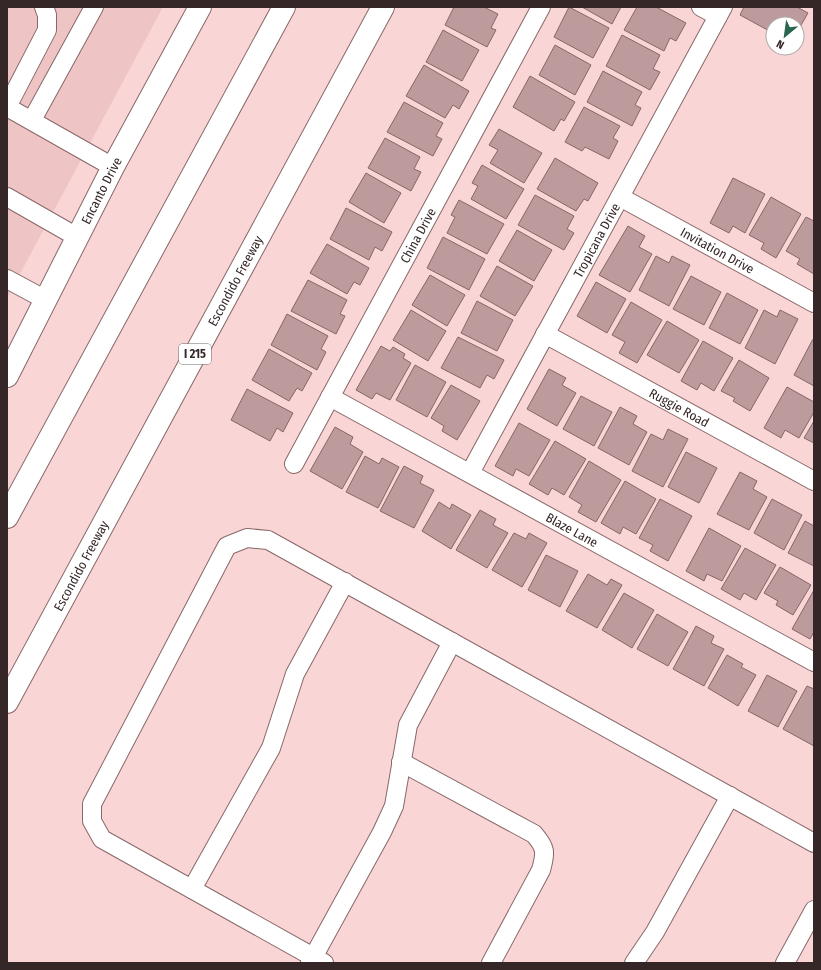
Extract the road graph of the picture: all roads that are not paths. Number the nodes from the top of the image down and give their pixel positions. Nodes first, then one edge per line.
1 (44, 7) edge
2 (94, 7) edge
3 (200, 7) edge
4 (284, 7) edge
5 (383, 7) edge
6 (541, 7) edge
7 (701, 7) edge
8 (721, 12) edge
9 (7, 107) edge
10 (32, 120) junction
11 (113, 167) junction
12 (7, 197) edge
13 (620, 197) junction
14 (77, 237) junction
15 (7, 278) edge
16 (46, 300) junction
17 (814, 303) edge
18 (545, 334) junction
19 (7, 376) edge
20 (330, 397) junction
21 (294, 464) dead end
22 (470, 473) junction
23 (814, 481) edge
24 (7, 517) edge
25 (345, 582) junction
26 (452, 642) junction
27 (814, 662) edge
28 (7, 702) edge
29 (401, 762) junction
30 (730, 796) junction
31 (814, 843) edge
32 (192, 889) junction
33 (814, 910) edge
34 (316, 961) edge
35 (491, 963) edge
36 (634, 963) edge
37 (785, 963) edge

1 - 9 street
2 - 10 street
3 - 11 main road, Encanto Drive
4 - 24 main road
5 - 28 main road, Escondido Freeway / I 215
6 - 20 street, China Drive
7 - 8 street
8 - 13 street, Tropicana Drive
9 - 10 street
10 - 11 street
11 - 14 main road, Encanto Drive
12 - 14 street
13 - 17 street, Invitation Drive
13 - 18 street, Tropicana Drive
14 - 16 main road, Encanto Drive
15 - 16 street
16 - 19 main road, Encanto Drive
18 - 22 street, Tropicana Drive
18 - 23 street, Ruggie Road
20 - 21 street, China Drive
20 - 22 street, Blaze Lane
22 - 27 street, Blaze Lane
25 - 26 street
25 - 32 street
25 - 32 street
26 - 29 street
26 - 30 street
29 - 34 street
29 - 35 street
30 - 31 street
30 - 36 street
32 - 34 street
33 - 37 street

